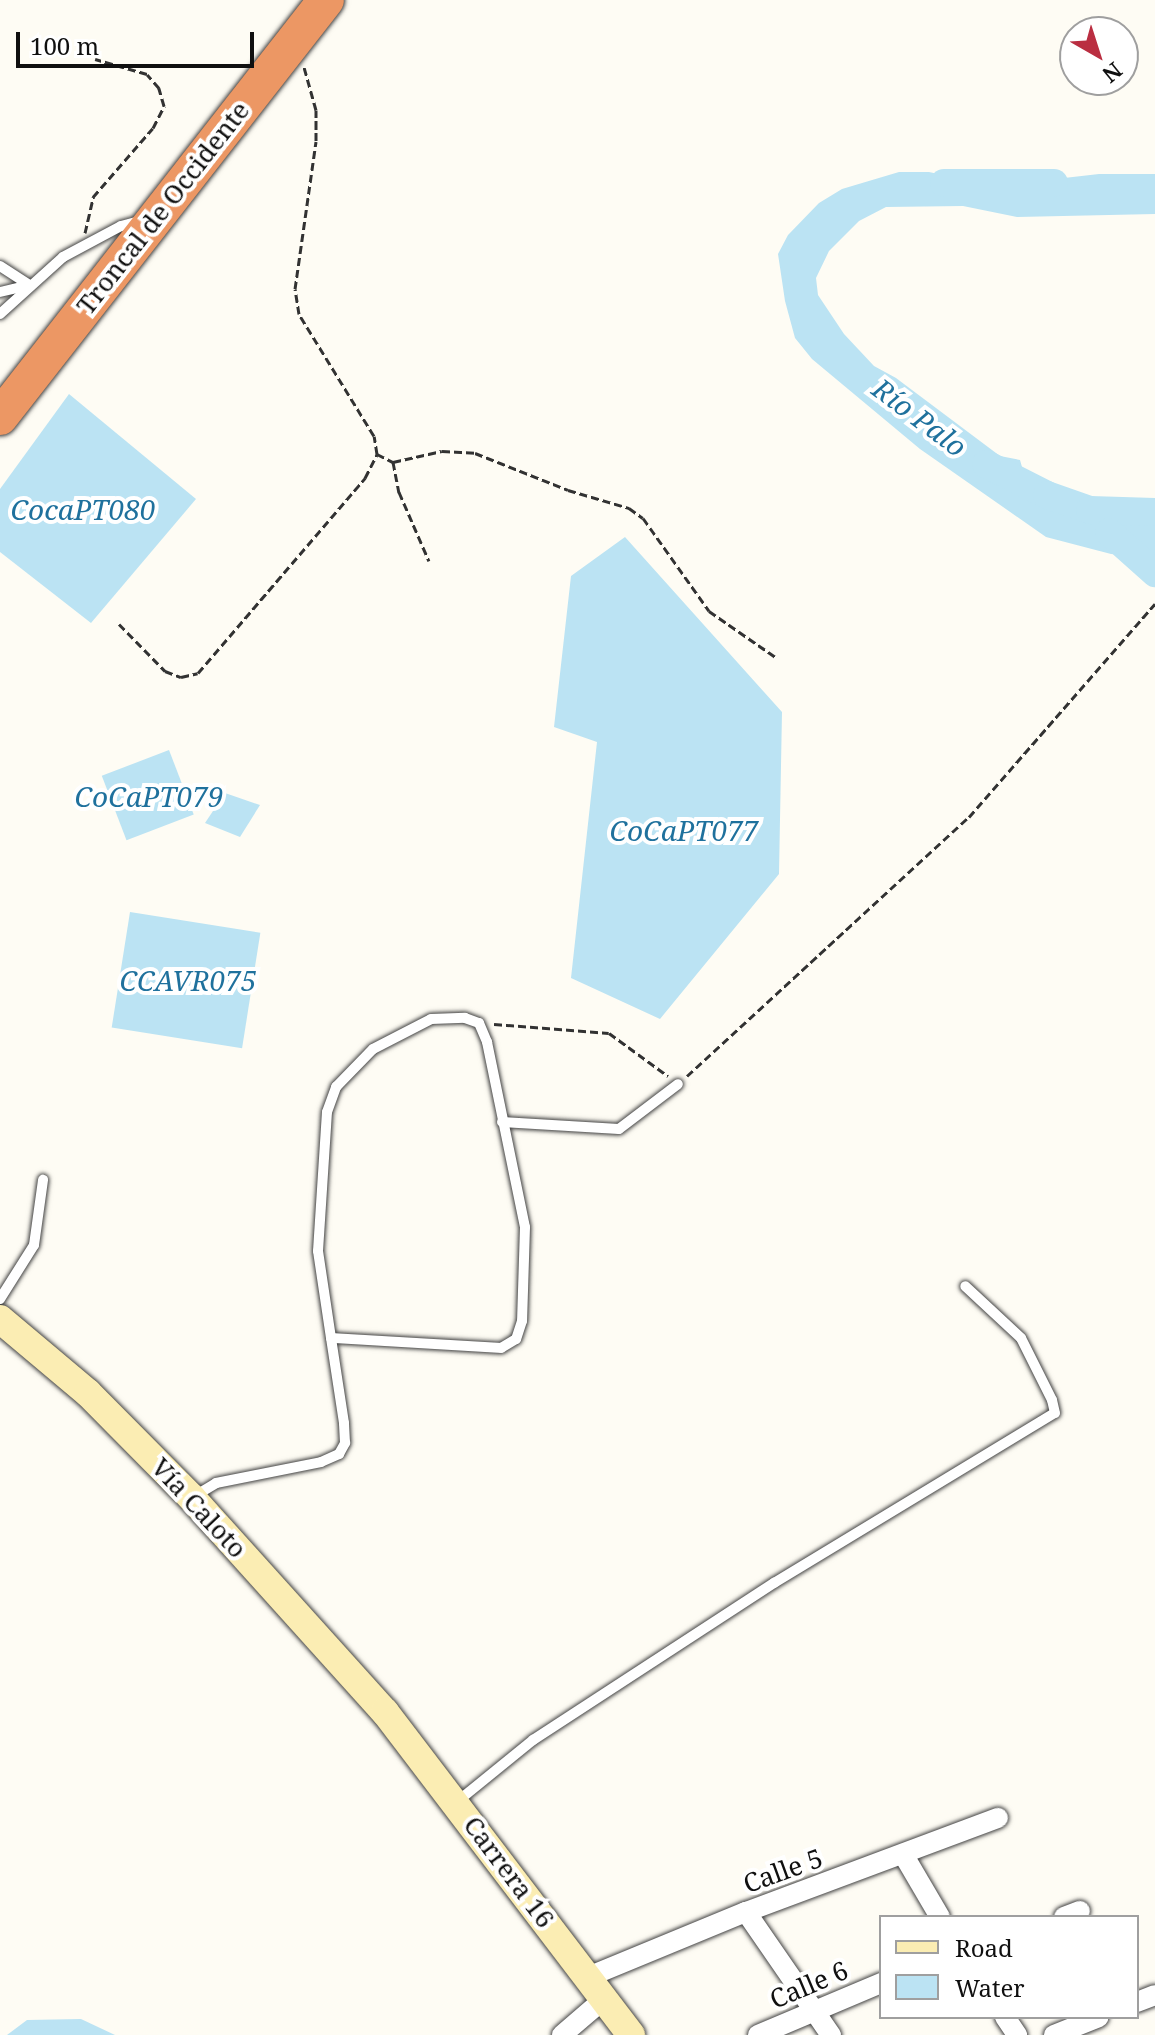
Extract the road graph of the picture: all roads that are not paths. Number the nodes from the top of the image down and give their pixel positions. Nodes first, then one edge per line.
1 (326, 0) edge
2 (157, 216) junction
3 (0, 266) edge
4 (29, 285) junction
5 (0, 292) edge
6 (0, 314) edge
7 (0, 417) edge
8 (678, 1084) road end
9 (502, 1122) junction
10 (43, 1180) dead end
11 (965, 1286) dead end
12 (0, 1299) edge
13 (0, 1319) edge
14 (331, 1338) junction
15 (192, 1498) junction
16 (385, 1712) joint
17 (456, 1802) junction
18 (998, 1818) dead end
19 (903, 1854) junction
20 (746, 1912) junction
21 (939, 1915) edge
22 (879, 1984) edge
23 (596, 1988) junction
24 (814, 2010) junction
25 (1094, 2019) edge
26 (562, 2035) edge
27 (631, 2035) edge
28 (758, 2035) edge
29 (831, 2035) edge
30 (1054, 2035) edge

1 - 2 highway, Troncal de Occidente
2 - 4 lane
2 - 7 highway, Troncal de Occidente
3 - 4 lane
4 - 5 lane
4 - 6 lane
8 - 9 lane
9 - 14 lane
9 - 14 lane
10 - 12 lane
11 - 17 lane
13 - 15 street, Vía Caloto
14 - 15 lane
15 - 16 street, Vía Caloto
16 - 17 street, Carrera 16
17 - 23 street, Carrera 16
18 - 19 street, Calle 5
19 - 20 street, Calle 5
19 - 21 street
20 - 23 street, Calle 5
20 - 24 street
22 - 24 street, Calle 6
23 - 26 street, Calle 5
23 - 27 street, Carrera 16
24 - 28 street, Calle 6
24 - 29 street
25 - 30 street

